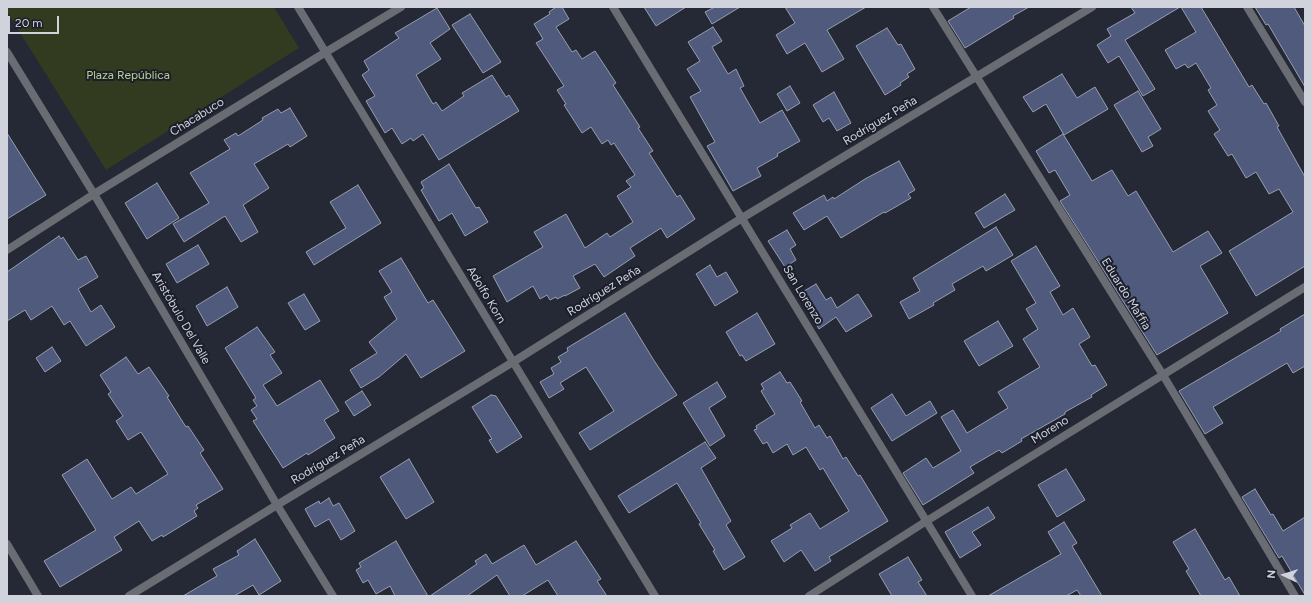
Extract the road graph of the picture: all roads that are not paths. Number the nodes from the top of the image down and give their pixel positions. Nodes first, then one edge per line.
1 (298, 7) edge
2 (401, 7) edge
3 (613, 7) edge
4 (933, 7) edge
5 (1092, 7) edge
6 (1246, 7) edge
7 (7, 52) edge
8 (326, 52) junction
9 (976, 77) junction
10 (1305, 102) edge
11 (94, 194) junction
12 (742, 218) junction
13 (7, 250) edge
14 (1305, 287) edge
15 (513, 362) junction
16 (1163, 375) junction
17 (277, 504) junction
18 (925, 522) junction
19 (7, 544) edge
20 (38, 596) edge
21 (129, 596) edge
22 (333, 596) edge
23 (655, 596) edge
24 (809, 596) edge
25 (972, 596) edge
26 (1295, 596) edge

1 - 8 street, Adolfo Korn
2 - 8 street, Chacabuco
3 - 12 street, San Lorenzo
4 - 9 street, Eduardo Maffia
5 - 9 street, Rodríguez Peña
6 - 10 street
7 - 11 street, Aristóbulo Del Valle
8 - 11 street, Chacabuco
8 - 15 street, Adolfo Korn
9 - 12 street, Rodríguez Peña
9 - 16 street, Eduardo Maffia
11 - 13 street, Chacabuco
11 - 17 street, Aristóbulo Del Valle
12 - 15 street, Rodríguez Peña
12 - 18 street, San Lorenzo
14 - 16 street, Moreno
15 - 17 street, Rodríguez Peña
15 - 23 street, Adolfo Korn
16 - 18 street, Moreno
16 - 26 street, Eduardo Maffia
17 - 21 street, Rodríguez Peña
17 - 22 street, Aristóbulo Del Valle
18 - 24 street, Moreno
18 - 25 street, San Lorenzo
19 - 20 street

